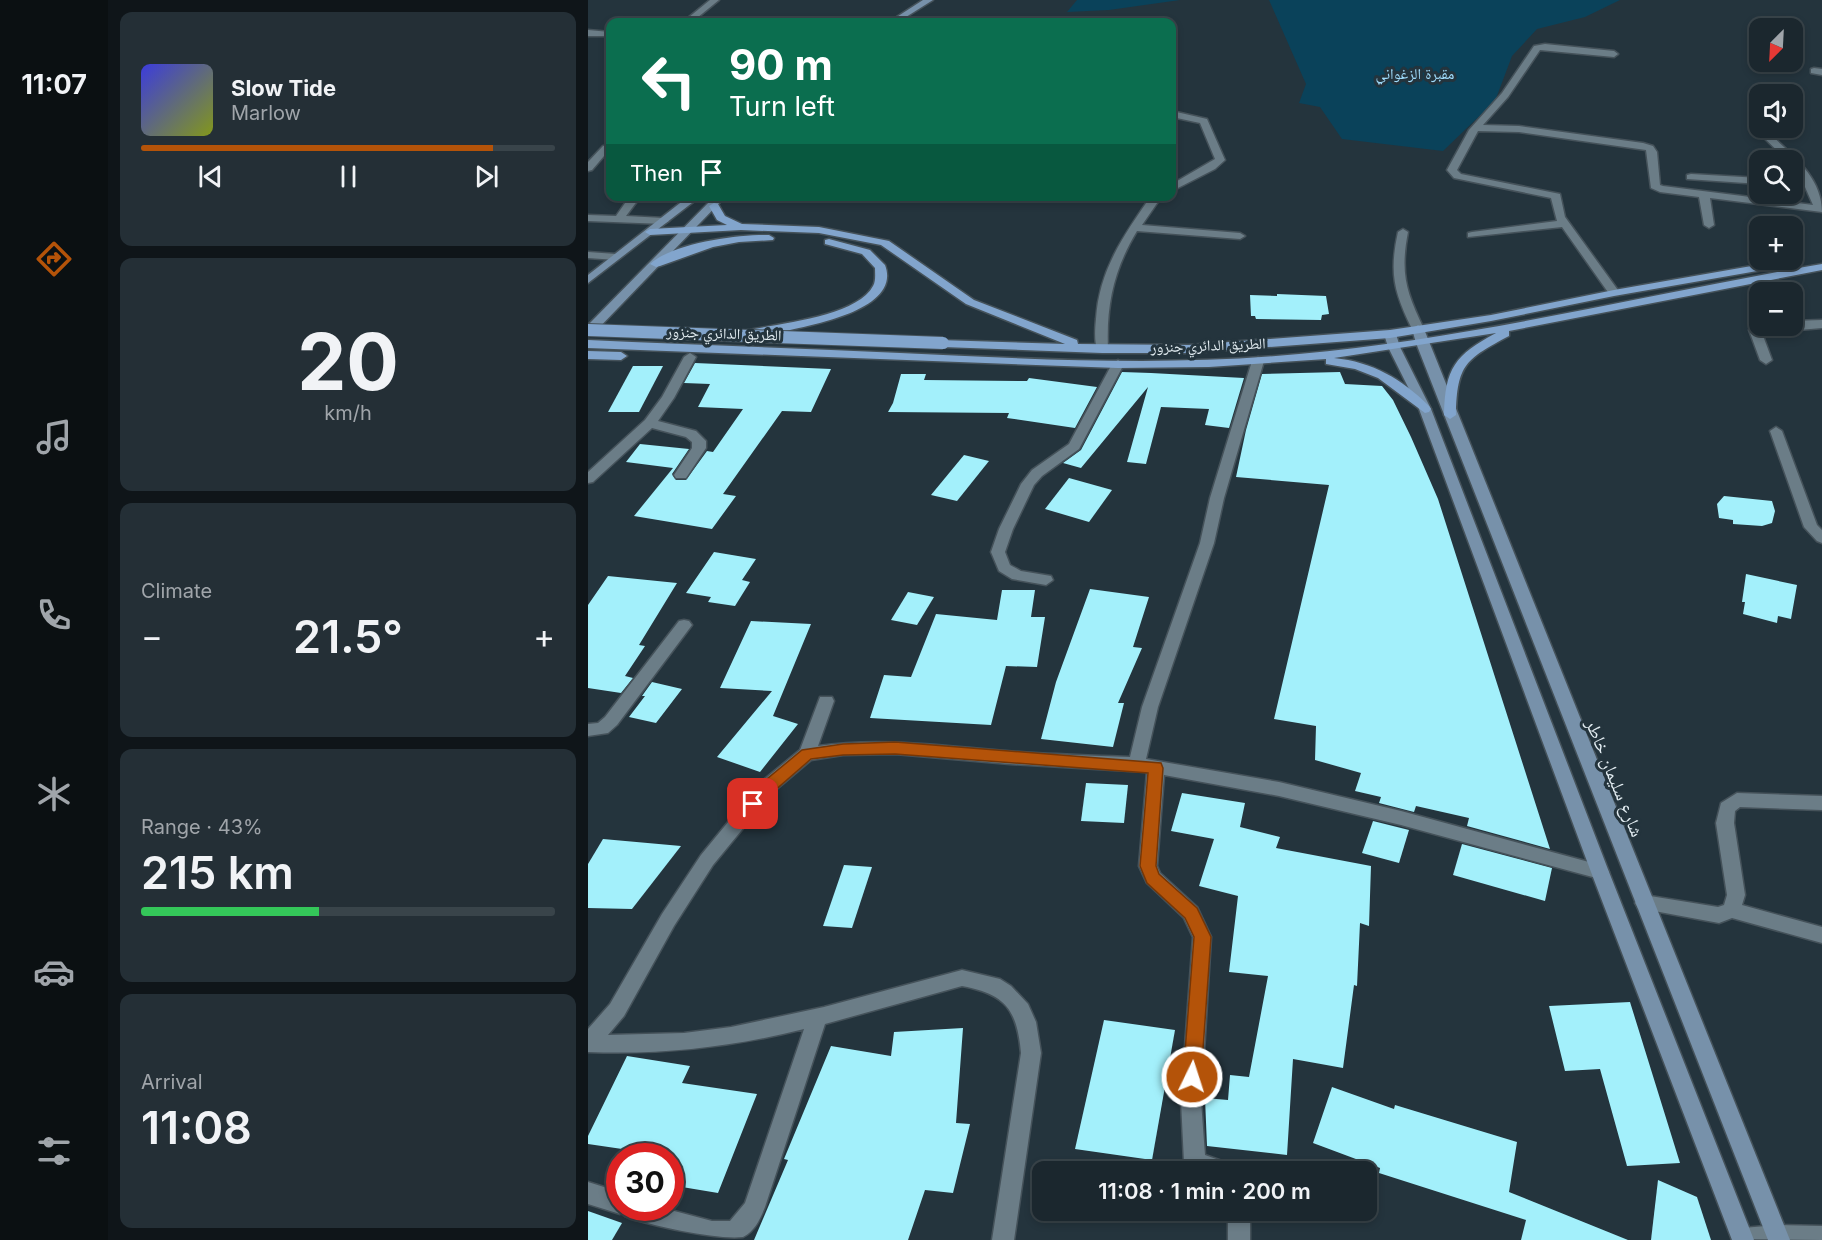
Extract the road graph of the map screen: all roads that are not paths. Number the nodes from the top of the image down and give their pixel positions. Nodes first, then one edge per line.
1 (715, 0) edge
2 (928, 0) edge
3 (692, 18) edge
4 (899, 18) edge
5 (588, 33) edge
6 (606, 34) edge
7 (1614, 54) dead end
8 (1176, 115) edge
9 (1477, 128) junction
10 (1769, 138) edge
11 (606, 148) dead end
12 (1781, 150) edge
13 (588, 168) edge
14 (1803, 171) edge
15 (1691, 177) dead end
16 (1749, 180) edge
17 (1803, 184) edge
18 (1809, 184) junction
19 (1176, 186) edge
20 (1704, 195) junction
21 (632, 201) edge
22 (690, 201) edge
23 (718, 201) edge
24 (1153, 201) edge
25 (1821, 208) edge
26 (588, 218) edge
27 (618, 220) junction
28 (664, 221) junction
29 (1566, 223) junction
30 (1709, 225) dead end
31 (741, 227) junction
32 (1134, 228) junction
33 (690, 230) junction
34 (650, 232) junction
35 (1403, 232) dead end
36 (1240, 236) dead end
37 (1472, 236) dead end
38 (588, 255) edge
39 (616, 257) junction
40 (1822, 258) edge
41 (656, 264) junction
42 (1822, 267) edge
43 (588, 280) edge
44 (1614, 293) junction
45 (1822, 324) edge
46 (1803, 325) edge
47 (1516, 327) junction
48 (588, 331) edge
49 (744, 335) junction
50 (1420, 336) junction
51 (1757, 336) edge
52 (1392, 341) junction
53 (588, 344) edge
54 (1088, 348) junction
55 (1102, 349) junction
56 (588, 355) edge
57 (618, 356) junction
58 (690, 357) junction
59 (1300, 358) junction
60 (1766, 360) dead end
61 (1258, 361) junction
62 (1050, 362) junction
63 (1118, 364) junction
64 (588, 365) edge
65 (1425, 409) junction
66 (1450, 415) junction
67 (650, 423) junction
68 (1776, 430) dead end
69 (681, 475) dead end
70 (588, 479) edge
71 (1822, 538) edge
72 (1046, 580) dead end
73 (684, 625) dead end
74 (826, 701) dead end
75 (588, 730) edge
76 (807, 754) junction
77 (1137, 765) junction
78 (1156, 768) junction
79 (1822, 803) edge
80 (1600, 872) junction
81 (1644, 903) junction
82 (1731, 910) junction
83 (1822, 935) edge
84 (817, 1019) junction
85 (588, 1043) edge
86 (1195, 1161) edge
87 (588, 1193) edge
88 (606, 1199) edge
89 (676, 1221) edge
90 (1239, 1221) edge
91 (1822, 1237) edge
92 (1778, 1238) edge
93 (1743, 1239) edge
94 (1003, 1240) edge
95 (1239, 1240) edge

1 - 3 street
2 - 4 main road
5 - 6 street
7 - 9 street
8 - 19 street
9 - 20 street
9 - 29 street
10 - 12 street
11 - 13 street
14 - 18 street
15 - 16 street
17 - 18 street
18 - 25 street
20 - 25 street
20 - 30 street
21 - 27 street
22 - 28 main road
23 - 31 main road
23 - 33 main road
24 - 32 street
26 - 27 street
27 - 28 street
28 - 34 main road
29 - 37 street
29 - 44 street
31 - 33 main road
31 - 54 main road
32 - 36 street
32 - 55 street
33 - 34 main road
33 - 41 main road
34 - 39 main road
35 - 50 street
38 - 39 street
39 - 43 main road
40 - 44 main road, الطريق الدائري جنزور
41 - 48 main road
41 - 49 main road
42 - 47 main road, الطريق الدائري جنزور
44 - 50 main road, الطريق الدائري جنزور
45 - 46 street
47 - 50 main road, الطريق الدائري جنزور
47 - 66 main road
48 - 49 main road, الطريق الدائري جنزور, bridge
49 - 54 main road, الطريق الدائري جنزور, bridge
50 - 52 main road, الطريق الدائري جنزور
50 - 66 main road, شارع سليمان خاطر
51 - 60 street
52 - 55 main road, الطريق الدائري جنزور
52 - 59 main road, الطريق الدائري جنزور
52 - 65 main road
53 - 62 main road, الطريق الدائري جنزور
54 - 55 main road, الطريق الدائري جنزور
56 - 57 main road
57 - 58 main road
57 - 64 main road
58 - 62 main road
58 - 67 street
59 - 61 main road, الطريق الدائري جنزور
59 - 65 main road
61 - 63 main road, الطريق الدائري جنزور
61 - 77 street
62 - 63 main road, الطريق الدائري جنزور
63 - 72 street
65 - 80 main road
66 - 81 main road, شارع سليمان خاطر
67 - 69 street
67 - 70 street
68 - 71 street
73 - 75 street
74 - 76 street
76 - 77 street
76 - 85 street
77 - 78 street
78 - 80 street
78 - 86 street
79 - 82 street
80 - 93 main road
81 - 82 street
81 - 92 main road, شارع سليمان خاطر
82 - 83 street
84 - 85 street
84 - 89 street
84 - 94 street
87 - 88 street
90 - 95 street
91 - 92 street
92 - 93 street

